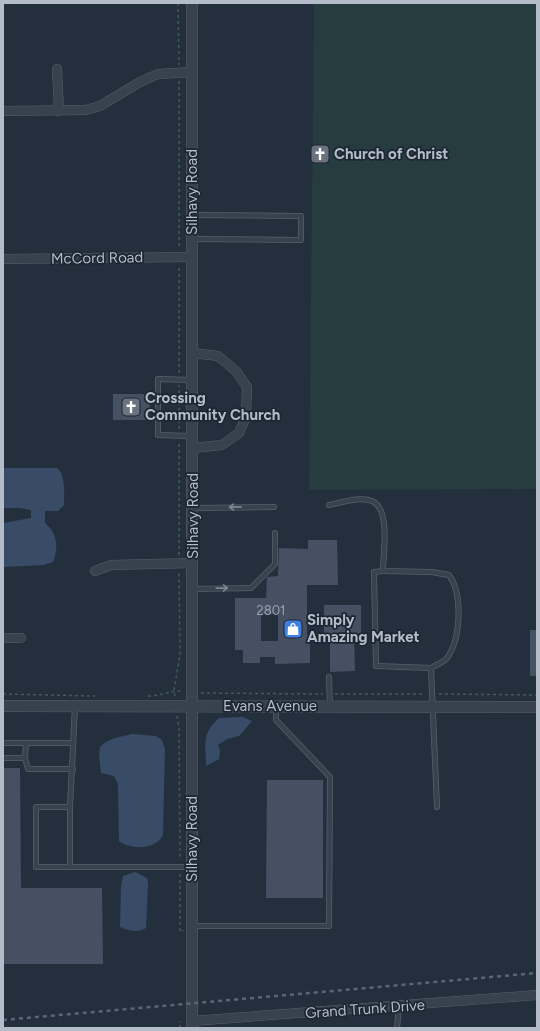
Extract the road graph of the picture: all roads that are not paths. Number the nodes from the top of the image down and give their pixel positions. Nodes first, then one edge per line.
1 (192, 3) edge
2 (57, 69) dead end
3 (192, 72) junction
4 (59, 111) junction
5 (3, 112) edge
6 (192, 215) junction
7 (192, 239) junction
8 (192, 256) junction
9 (3, 258) edge
10 (193, 353) junction
11 (193, 380) junction
12 (193, 436) junction
13 (193, 448) junction
14 (329, 505) dead end
15 (274, 507) dead end
16 (193, 508) junction
17 (275, 533) dead end
18 (193, 563) junction
19 (382, 571) junction
20 (95, 572) dead end
21 (193, 589) junction
22 (3, 638) edge
23 (21, 638) dead end
24 (431, 668) junction
25 (329, 677) dead end
26 (3, 706) edge
27 (75, 706) junction
28 (193, 706) junction
29 (276, 706) junction
30 (330, 706) junction
31 (432, 706) junction
32 (537, 707) edge
33 (3, 743) edge
34 (26, 743) junction
35 (73, 743) junction
36 (3, 758) edge
37 (25, 758) junction
38 (73, 769) junction
39 (70, 807) junction
40 (437, 807) dead end
41 (70, 867) junction
42 (192, 867) junction
43 (192, 926) junction
44 (537, 995) edge
45 (399, 1007) junction
46 (192, 1024) edge
47 (397, 1028) edge

1 - 3 street, Silhavy Road
2 - 4 street
3 - 4 street
3 - 6 street, Silhavy Road
4 - 5 street
6 - 7 street, Silhavy Road
6 - 7 lane
7 - 8 street, Silhavy Road
8 - 9 street, McCord Road
8 - 10 street, Silhavy Road
10 - 11 street, Silhavy Road
10 - 13 street
11 - 12 street, Silhavy Road
11 - 12 lane
12 - 13 street, Silhavy Road
13 - 16 street, Silhavy Road
14 - 19 lane
15 -> 16 lane
16 - 18 street, Silhavy Road
21 -> 17 lane
18 - 20 street
18 - 21 street, Silhavy Road
19 - 24 lane
19 - 24 lane
21 - 28 street, Silhavy Road
22 - 23 street
24 - 31 lane
25 - 30 lane
26 - 27 street, Evans Avenue
27 - 28 street, Evans Avenue
27 - 35 lane
28 - 29 street, Evans Avenue
28 - 42 street, Silhavy Road
29 - 30 street, Evans Avenue
29 - 43 lane
30 - 31 street, Evans Avenue
31 - 32 street, Evans Avenue
31 - 40 lane
33 - 34 lane
34 - 35 lane
34 - 37 lane
35 - 38 lane
36 - 37 lane
37 - 38 lane
38 - 39 lane
39 - 41 lane
39 - 41 lane
41 - 42 lane
42 - 43 street, Silhavy Road
43 - 46 street, Silhavy Road
44 - 45 street, Grand Trunk Drive
45 - 46 street, Grand Trunk Drive
45 - 47 lane

